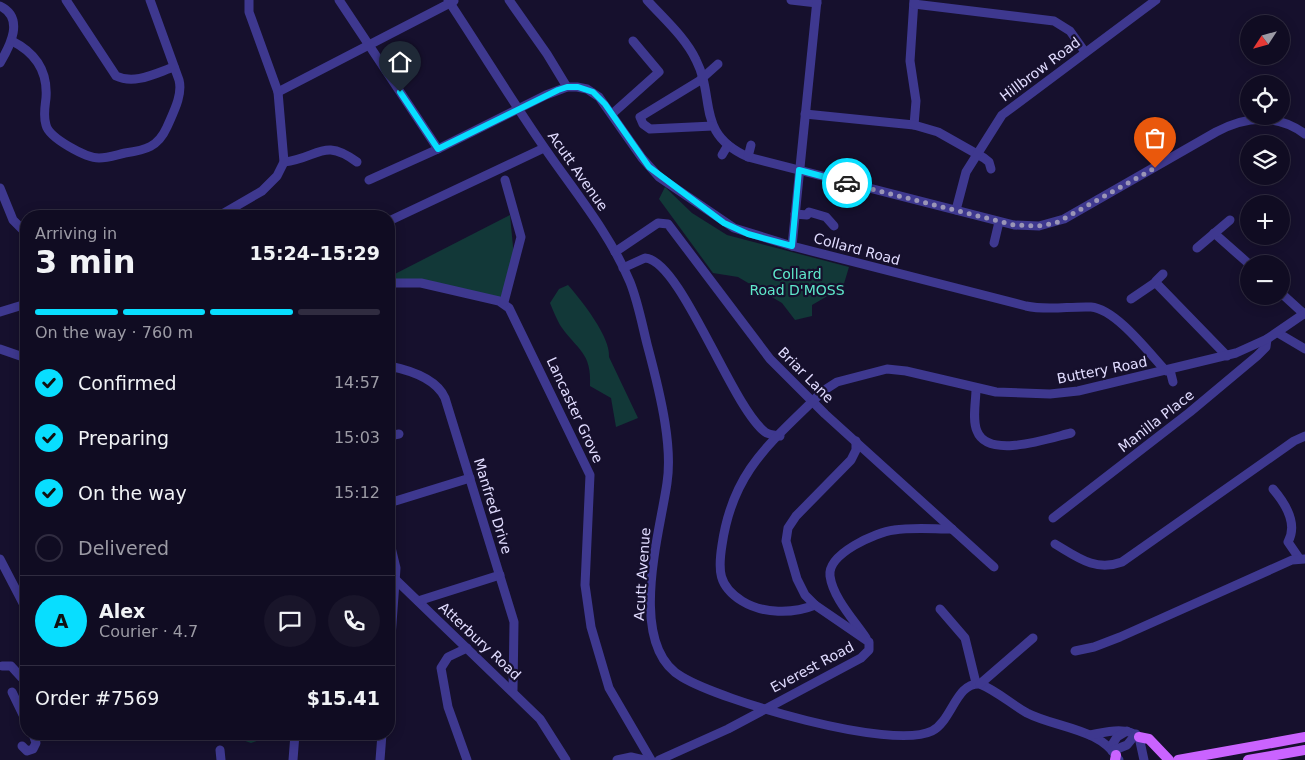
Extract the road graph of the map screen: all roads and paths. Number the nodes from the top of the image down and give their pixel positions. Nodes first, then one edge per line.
1 (66, 0) edge
2 (150, 0) edge
3 (249, 0) edge
4 (339, 0) edge
5 (509, 0) edge
6 (647, 0) edge
7 (792, 0) edge
8 (1156, 0) edge
9 (451, 1) edge
10 (817, 1) edge
11 (914, 2) edge
12 (0, 6) edge
13 (12, 40) junction
14 (633, 41) dead end
15 (369, 45) junction
16 (1085, 52) junction
17 (0, 63) edge
18 (718, 64) dead end
19 (174, 67) junction
20 (702, 78) junction
21 (567, 87) junction
22 (278, 92) junction
23 (519, 109) junction
24 (612, 114) junction
25 (805, 114) junction
26 (914, 125) junction
27 (713, 126) junction
28 (1305, 134) edge
29 (728, 145) junction
30 (751, 145) dead end
31 (544, 148) junction
32 (438, 149) junction
33 (977, 154) junction
34 (722, 155) dead end
35 (748, 157) junction
36 (284, 162) junction
37 (357, 162) dead end
38 (991, 169) dead end
39 (799, 170) junction
40 (369, 180) dead end
41 (505, 180) dead end
42 (0, 188) edge
43 (229, 210) edge
44 (956, 210) junction
45 (795, 214) junction
46 (395, 218) edge
47 (1230, 220) dead end
48 (1000, 222) junction
49 (834, 226) dead end
50 (20, 228) edge
51 (1214, 233) junction
52 (994, 243) dead end
53 (792, 246) junction
54 (1197, 248) dead end
55 (615, 252) junction
56 (1240, 256) edge
57 (623, 268) junction
58 (1163, 274) dead end
59 (1156, 282) junction
60 (395, 284) edge
61 (1131, 299) dead end
62 (1290, 301) edge
63 (504, 302) junction
64 (20, 306) edge
65 (0, 312) edge
66 (1304, 313) edge
67 (1278, 333) junction
68 (1267, 339) junction
69 (0, 349) edge
70 (1305, 349) edge
71 (20, 356) edge
72 (1227, 356) junction
73 (395, 368) edge
74 (1168, 370) junction
75 (1173, 382) dead end
76 (976, 389) junction
77 (813, 401) junction
78 (1071, 433) dead end
79 (399, 434) dead end
80 (395, 435) edge
81 (780, 436) junction
82 (1305, 436) edge
83 (856, 441) junction
84 (470, 478) junction
85 (1274, 489) dead end
86 (395, 501) edge
87 (1053, 518) dead end
88 (952, 529) junction
89 (1055, 544) dead end
90 (1302, 558) edge
91 (0, 559) edge
92 (395, 559) edge
93 (994, 566) dead end
94 (500, 575) junction
95 (396, 580) junction
96 (395, 592) edge
97 (20, 595) edge
98 (418, 600) junction
99 (815, 605) junction
100 (940, 609) dead end
101 (1033, 638) dead end
102 (869, 642) junction
103 (467, 648) junction
104 (1075, 651) dead end
105 (2, 666) dead end
106 (20, 677) edge
107 (978, 684) junction
108 (513, 690) junction
109 (12, 692) dead end
110 (20, 708) edge
111 (762, 709) junction
112 (1134, 734) junction
113 (1090, 735) junction
114 (1305, 737) edge
115 (35, 740) edge
116 (295, 740) edge
117 (382, 740) edge
118 (22, 746) dead end
119 (220, 750) dead end
120 (1305, 750) edge
121 (1115, 755) edge
122 (221, 760) edge
123 (293, 760) edge
124 (380, 760) edge
125 (467, 760) edge
126 (566, 760) edge
127 (617, 760) edge
128 (644, 760) edge
129 (651, 760) edge
130 (658, 760) edge
131 (1144, 760) edge
132 (1169, 760) edge
133 (1178, 760) edge
134 (1248, 760) edge

1 - 19 street
2 - 19 street
3 - 22 street
4 - 15 street
5 - 21 street
6 - 20 street
7 - 10 street
8 - 16 street, Hillbrow Road
9 - 15 street
9 - 23 street, Acutt Avenue
10 - 25 street
11 - 16 street
11 - 26 street
12 - 13 street
13 - 17 street
13 - 19 street
14 - 24 street
15 - 22 street
15 - 32 street
16 - 33 street, Hillbrow Road
18 - 20 street
20 - 27 street
20 - 27 street
21 - 23 street
21 - 24 street, Collard Road
22 - 36 street
23 - 31 street, Acutt Avenue
23 - 32 street
24 - 53 street, Collard Road
25 - 26 street
25 - 39 street
26 - 33 street
27 - 29 street
28 - 48 street
29 - 34 street
29 - 35 street
30 - 35 street
31 - 46 street
31 - 55 street, Acutt Avenue
32 - 40 street
33 - 38 street
33 - 44 street, Hillbrow Road
35 - 39 street
36 - 37 street
36 - 43 street
39 - 44 street
39 - 45 street
41 - 63 street
42 - 50 street
44 - 48 street
45 - 49 street
45 - 53 street
47 - 51 street
48 - 52 street
51 - 54 street
51 - 56 street
53 - 74 street, Collard Road
55 - 57 street, Acutt Avenue
55 - 77 street, Briar Lane
57 - 81 street
57 - 111 street, Acutt Avenue
58 - 59 street
59 - 61 street
59 - 72 street
60 - 63 street
62 - 66 street
63 - 129 street, Lancaster Grove
64 - 65 street
66 - 67 street, Buttery Road
67 - 68 street, Buttery Road
67 - 70 street
68 - 72 street, Buttery Road
68 - 87 street, Manilla Place
69 - 71 street
72 - 74 street, Buttery Road
73 - 84 street, Manfred Drive
74 - 75 street
74 - 76 street, Buttery Road
76 - 77 street, Buttery Road
76 - 78 street
77 - 81 street, Buttery Road
77 - 83 street, Briar Lane
79 - 80 street
81 - 99 street, Buttery Road
82 - 89 street
83 - 88 street, Briar Lane
83 - 99 street, Everest Road
84 - 86 street
84 - 94 street, Manfred Drive
85 - 90 street
88 - 93 street, Briar Lane
88 - 102 street
90 - 104 street
91 - 97 street
92 - 95 street
94 - 98 street
94 - 108 street, Manfred Drive
95 - 96 street
95 - 98 street, Atterbury Road
98 - 103 street, Atterbury Road
99 - 102 street, Everest Road
100 - 107 street
101 - 107 street, Acutt Avenue
102 - 111 street, Everest Road
103 - 108 street, Atterbury Road
103 - 125 street
105 - 106 street
107 - 111 street, Acutt Avenue
107 - 113 street
108 - 126 street, Atterbury Road
109 - 110 street
111 - 130 street, Everest Road
112 - 113 street
112 - 121 street
112 - 131 street
112 - 132 main road
113 - 121 street
114 - 133 main road
115 - 118 street
116 - 123 street
117 - 124 street
119 - 122 street
120 - 134 main road
127 - 128 street

